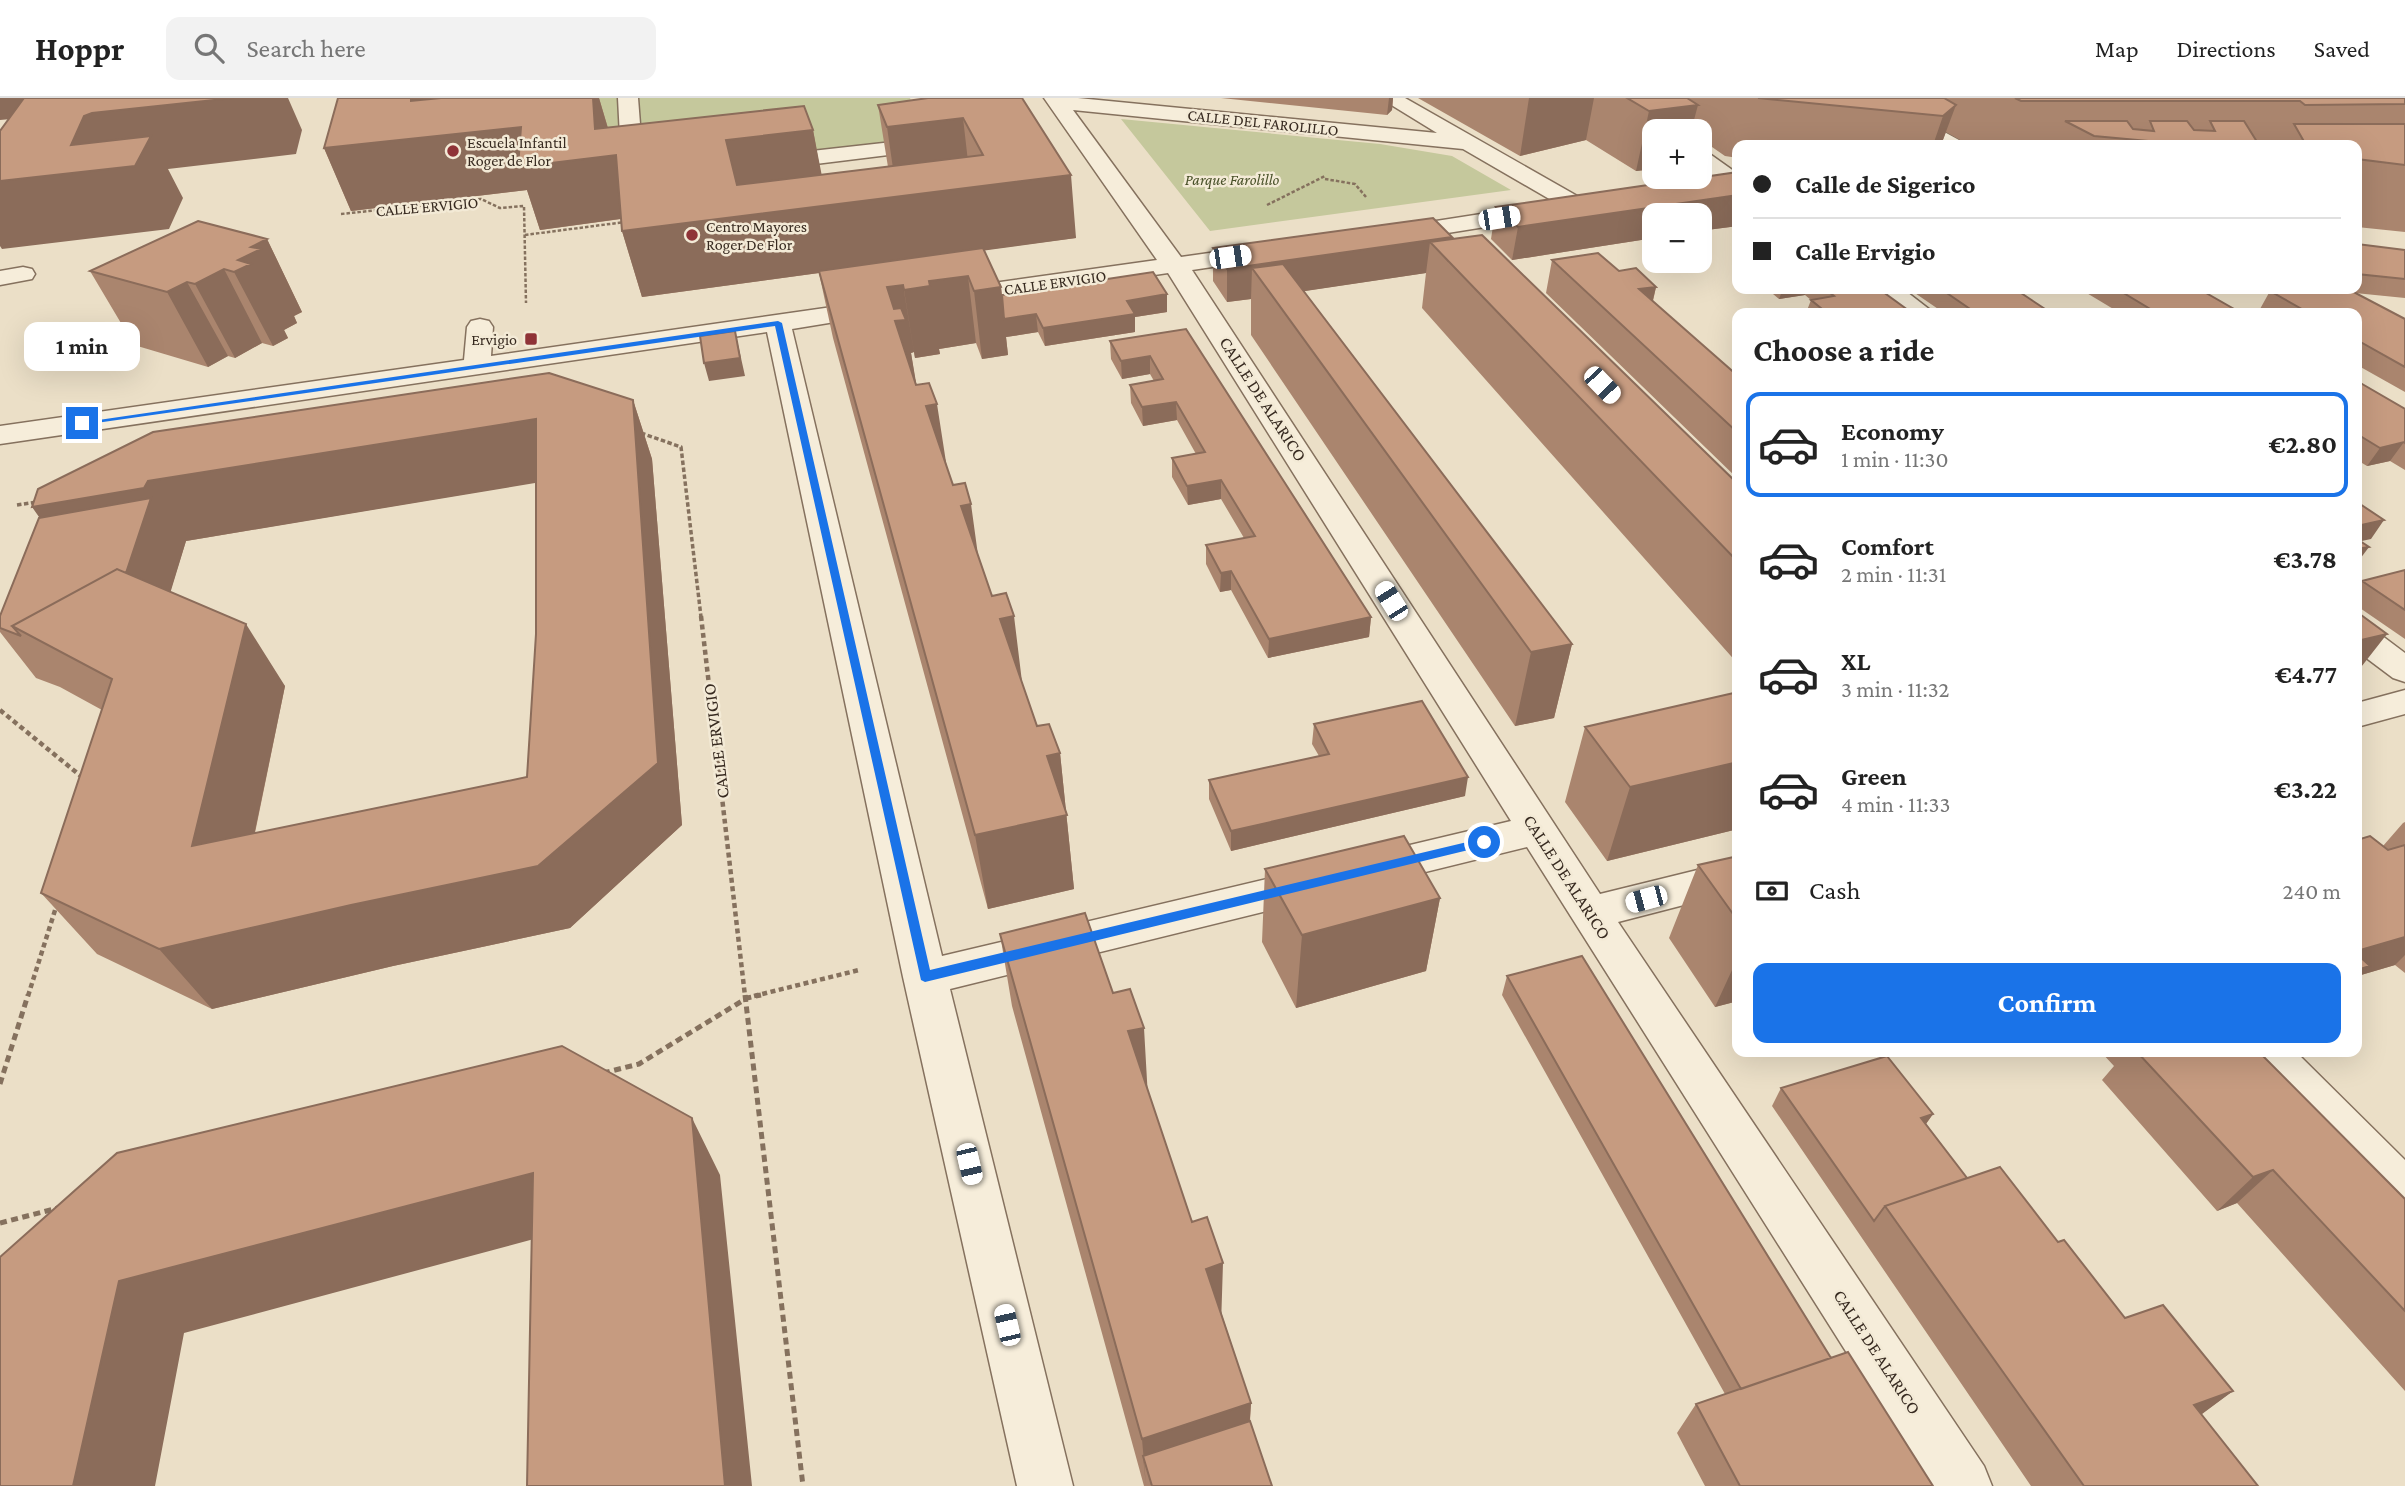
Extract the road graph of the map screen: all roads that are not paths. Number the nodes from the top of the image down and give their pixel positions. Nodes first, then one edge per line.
1 (628, 98) edge
2 (1390, 98) edge
3 (1867, 98) edge
4 (1056, 100) edge
5 (920, 121) edge
6 (1072, 127) junction
7 (1046, 130) edge
8 (956, 140) edge
9 (1942, 140) edge
10 (1468, 143) junction
11 (930, 144) junction
12 (741, 166) edge
13 (1712, 166) edge
14 (660, 175) edge
15 (1732, 180) edge
16 (1732, 184) edge
17 (1712, 186) edge
18 (1605, 202) edge
19 (1578, 206) junction
20 (1446, 227) junction
21 (1365, 238) edge
22 (1466, 247) edge
23 (1284, 249) edge
24 (1175, 264) junction
25 (1894, 294) edge
26 (1914, 308) edge
27 (778, 323) junction
28 (480, 327) dead end
29 (477, 365) junction
30 (0, 435) edge
31 (2362, 638) edge
32 (2405, 670) edge
33 (2405, 702) edge
34 (2362, 714) edge
35 (1537, 830) junction
36 (1732, 878) edge
37 (1590, 913) junction
38 (925, 977) junction
39 (2271, 1057) edge
40 (2398, 1175) edge
41 (1045, 1486) edge
42 (1964, 1486) edge

1 - 14 street
2 - 10 street
3 - 9 street
4 - 6 street, CALLE DE ALARICO
4 - 10 street, CALLE DEL FAROLILLO
5 - 11 street
6 - 7 street
6 - 24 street, CALLE DE ALARICO
8 - 11 street
10 - 19 street
11 - 12 street
13 - 15 street
16 - 17 street
18 - 19 street
19 - 20 street
20 - 21 street
20 - 22 street
23 - 24 street, CALLE ERVIGIO
24 - 27 street, CALLE ERVIGIO
24 - 35 street, CALLE DE ALARICO
25 - 26 street
27 - 29 street, CALLE ERVIGIO
27 - 38 street
28 - 29 street
29 - 30 street, CALLE ERVIGIO
31 - 32 street
33 - 34 street
35 - 37 street, CALLE DE ALARICO
35 - 38 street
36 - 37 street
37 - 42 street, CALLE DE ALARICO
38 - 41 street
39 - 40 street

